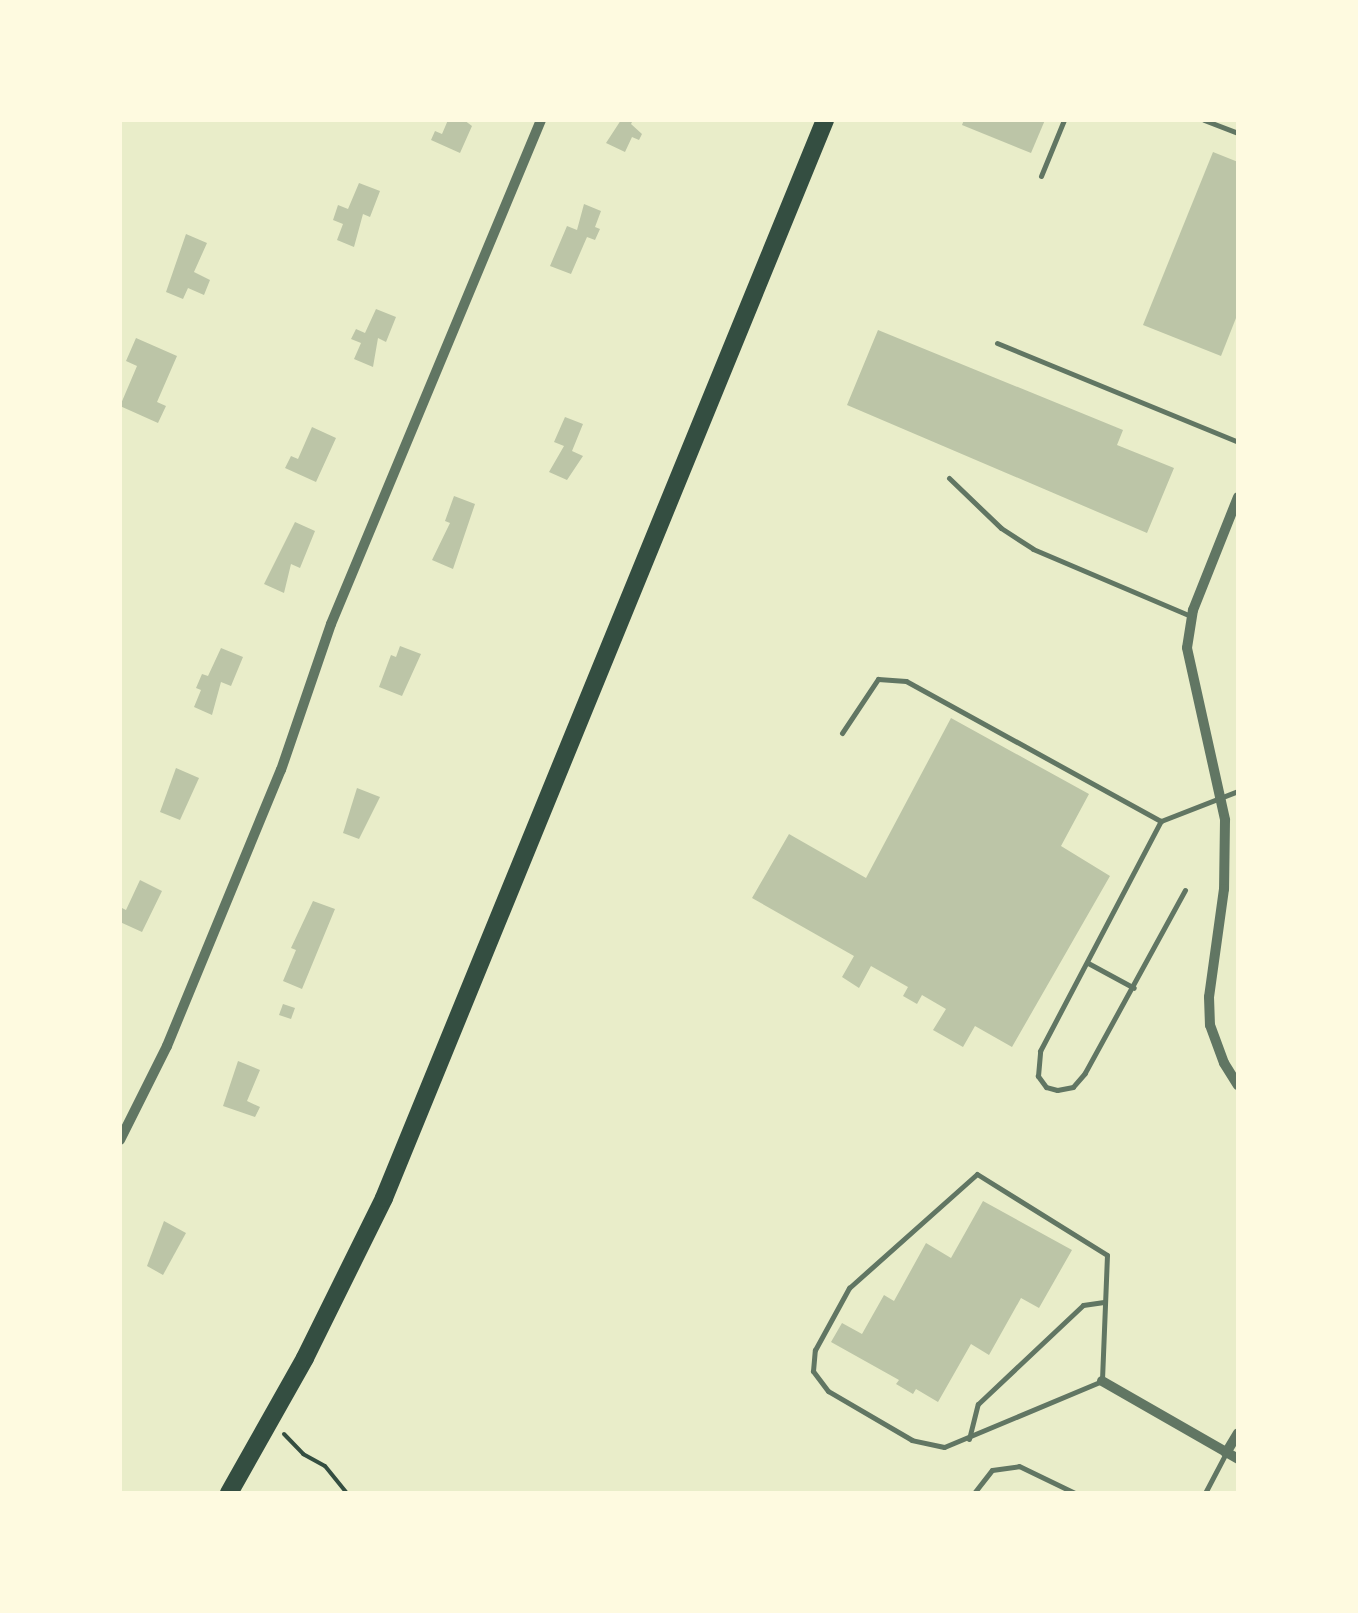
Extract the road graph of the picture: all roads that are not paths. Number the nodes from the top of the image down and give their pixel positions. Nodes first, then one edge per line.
1 (541, 120) edge
2 (825, 120) edge
3 (1064, 120) edge
4 (1204, 120) edge
5 (1238, 133) edge
6 (1041, 176) dead end
7 (997, 342) dead end
8 (1238, 442) edge
9 (949, 478) dead end
10 (1238, 497) edge
11 (1234, 520) edge
12 (1191, 616) junction
13 (842, 733) dead end
14 (1238, 791) edge
15 (1222, 797) junction
16 (1161, 821) junction
17 (1185, 890) dead end
18 (1088, 963) junction
19 (1134, 988) junction
20 (1238, 1084) edge
21 (121, 1138) edge
22 (1105, 1302) junction
23 (1102, 1380) junction
24 (1238, 1433) edge
25 (969, 1439) junction
26 (1226, 1453) junction
27 (1238, 1459) edge
28 (229, 1493) edge
29 (974, 1493) edge
30 (1075, 1493) edge
31 (1204, 1493) edge

1 - 21 street
2 - 28 main road
3 - 6 lane
4 - 5 lane
7 - 8 lane
9 - 12 lane
10 - 11 street
11 - 12 street
12 - 15 street
13 - 16 lane
14 - 15 lane
15 - 16 lane
15 - 20 street
16 - 18 lane
17 - 19 lane
18 - 19 lane
18 - 19 lane
22 - 23 lane
22 - 25 lane
22 - 25 lane
23 - 25 lane
23 - 26 street
24 - 26 street
26 - 27 street
26 - 31 lane
29 - 30 lane

